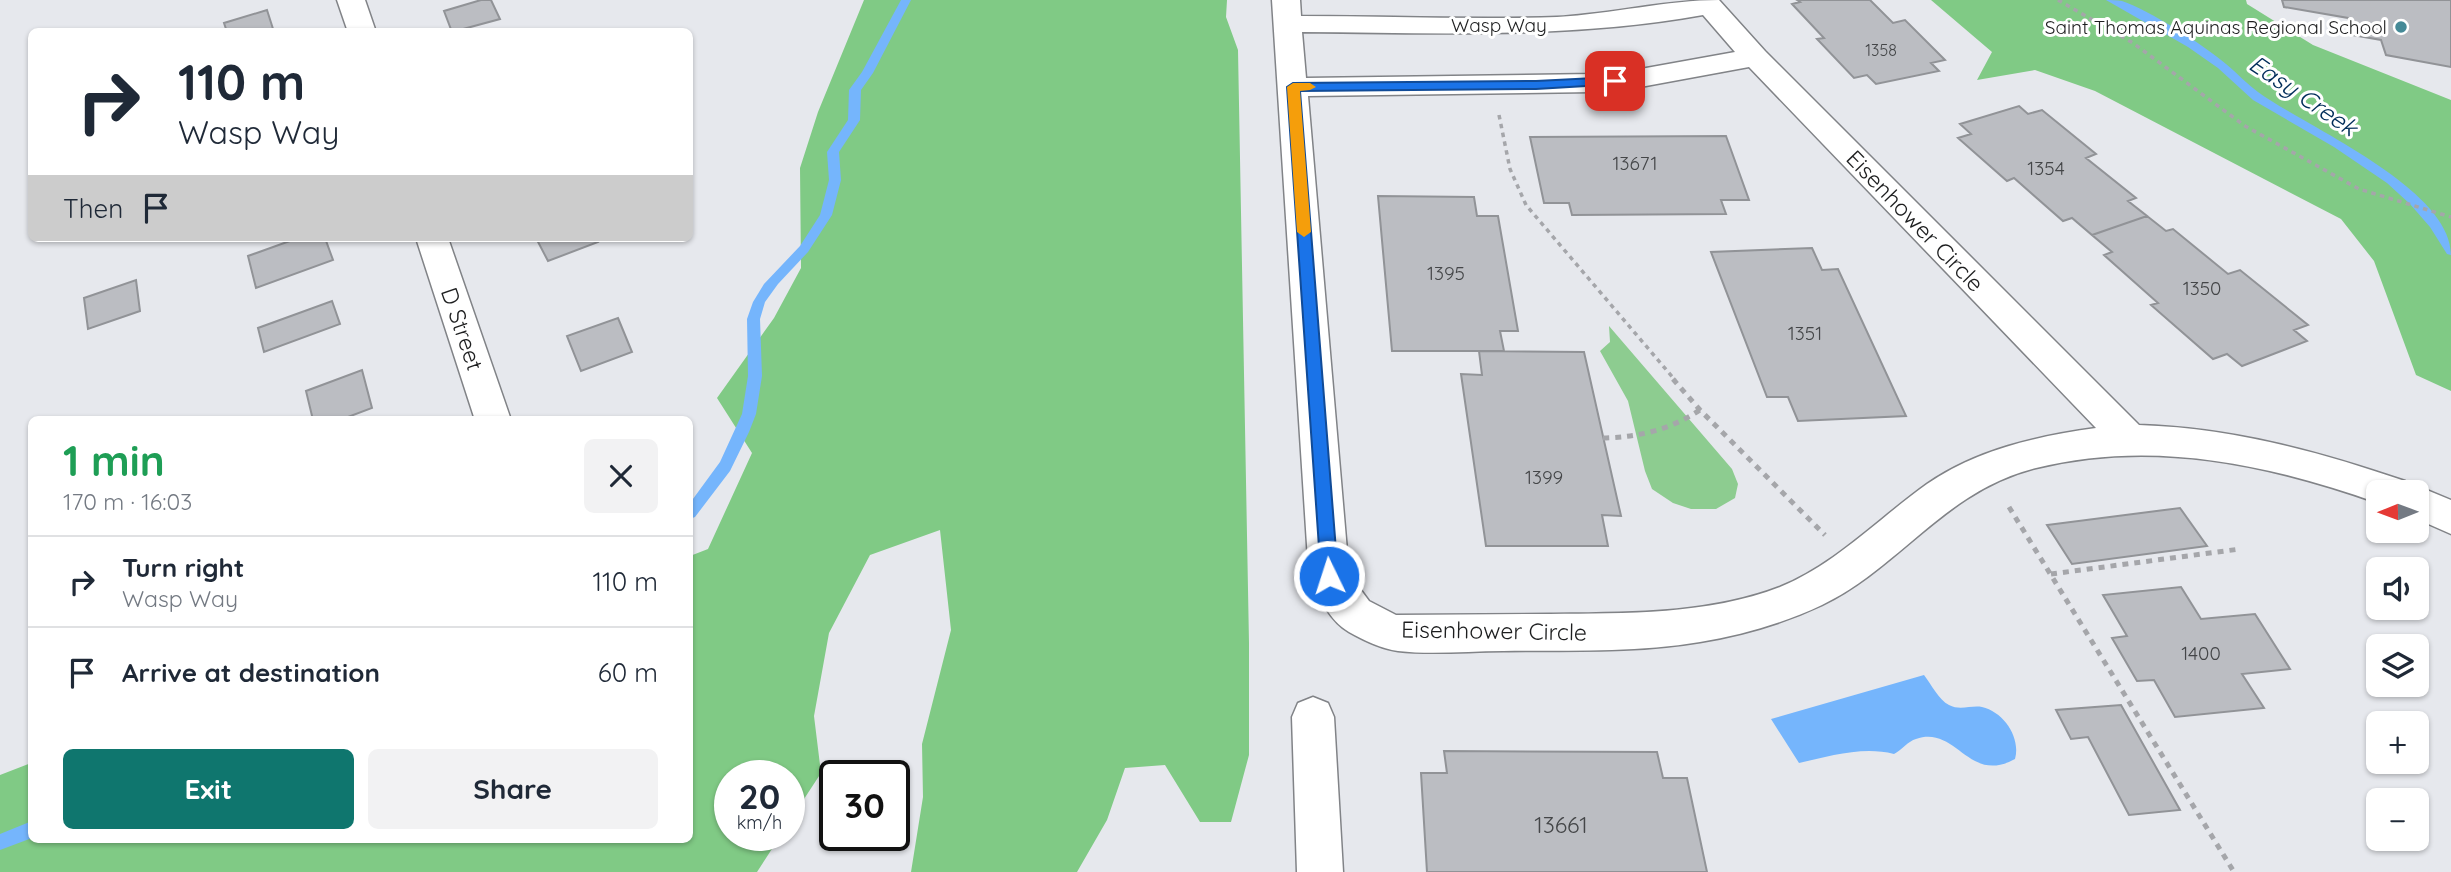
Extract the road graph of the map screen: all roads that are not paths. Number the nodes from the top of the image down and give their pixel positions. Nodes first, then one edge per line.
1 (351, 0) edge
2 (1706, 3) edge
3 (1287, 12) edge
4 (361, 28) edge
5 (1755, 57) junction
6 (1293, 87) junction
7 (433, 242) edge
8 (492, 416) edge
9 (2129, 439) junction
10 (2366, 482) edge
11 (2429, 508) edge
12 (2451, 518) edge
13 (1313, 717) dead end
14 (1320, 872) edge

1 - 4 street
2 - 3 street, Wasp Way
2 - 5 street, Eisenhower Circle
3 - 6 street, Eisenhower Circle
5 - 6 street
5 - 9 street, Eisenhower Circle
6 - 9 street, Eisenhower Circle
7 - 8 street, D Street
9 - 10 street, Eisenhower Circle
11 - 12 street
13 - 14 street

